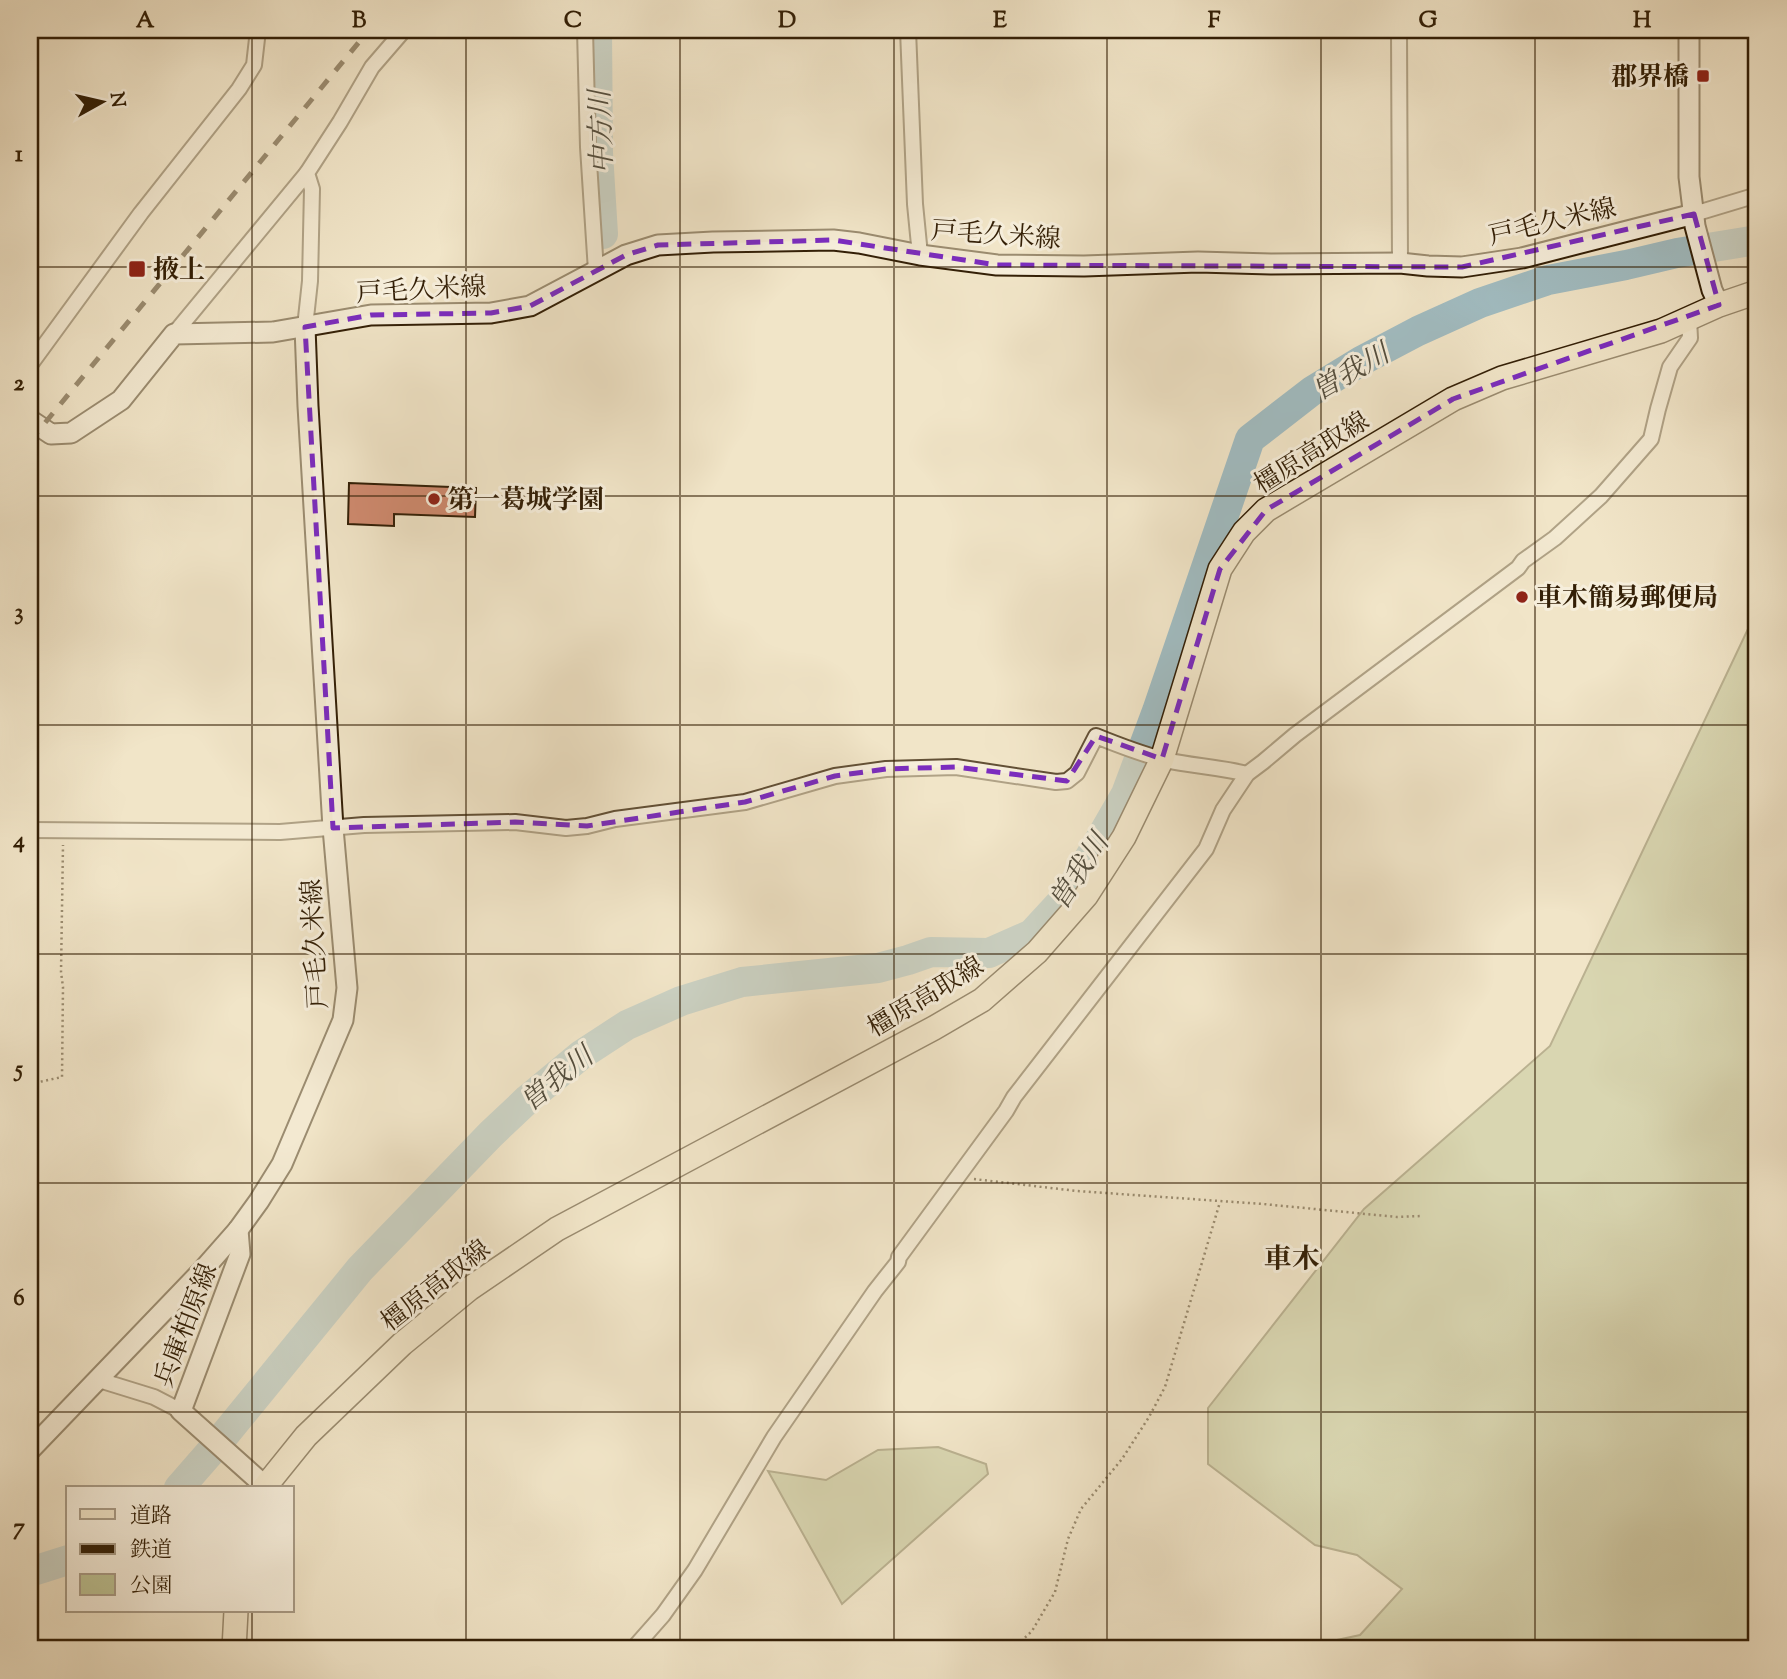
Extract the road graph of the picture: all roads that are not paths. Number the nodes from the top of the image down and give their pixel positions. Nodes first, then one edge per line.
1 (258, 30) edge
2 (404, 30) edge
3 (585, 30) edge
4 (908, 30) edge
5 (1399, 30) edge
6 (1689, 30) edge
7 (307, 173) junction
8 (1757, 195) edge
9 (1694, 220) junction
10 (920, 255) junction
11 (1400, 262) junction
12 (596, 271) junction
13 (1757, 292) edge
14 (1715, 298) junction
15 (1689, 319) junction
16 (305, 327) junction
17 (174, 334) junction
18 (30, 365) edge
19 (30, 421) edge
20 (1163, 759) junction
21 (1247, 774) junction
22 (333, 828) junction
23 (30, 830) edge
24 (238, 1230) junction
25 (99, 1380) junction
26 (185, 1414) junction
27 (30, 1450) edge
28 (260, 1481) edge
29 (236, 1612) edge
30 (234, 1649) edge
31 (633, 1649) edge

1 - 18 street
2 - 7 street
3 - 12 street
4 - 10 street
5 - 11 street
6 - 9 main road
7 - 16 street
7 - 17 street
8 - 9 street
9 - 11 main road, 戸毛久米線
9 - 14 main road
10 - 11 main road, 戸毛久米線
10 - 12 main road, 戸毛久米線
12 - 16 main road, 戸毛久米線
13 - 14 main road, 橿原高取線
14 - 15 main road, 橿原高取線
15 - 20 main road, 橿原高取線
15 - 21 street
16 - 17 main road, 戸毛久米線
16 - 22 main road, 戸毛久米線
17 - 19 main road
20 - 21 street
20 - 22 street
20 - 28 main road, 橿原高取線
21 - 31 street
22 - 23 street
22 - 24 main road, 戸毛久米線
24 - 25 main road, 戸毛久米線
24 - 26 main road, 兵庫柏原線
25 - 26 street
25 - 27 main road, 戸毛久米線
26 - 28 main road, 兵庫柏原線
29 - 30 main road

